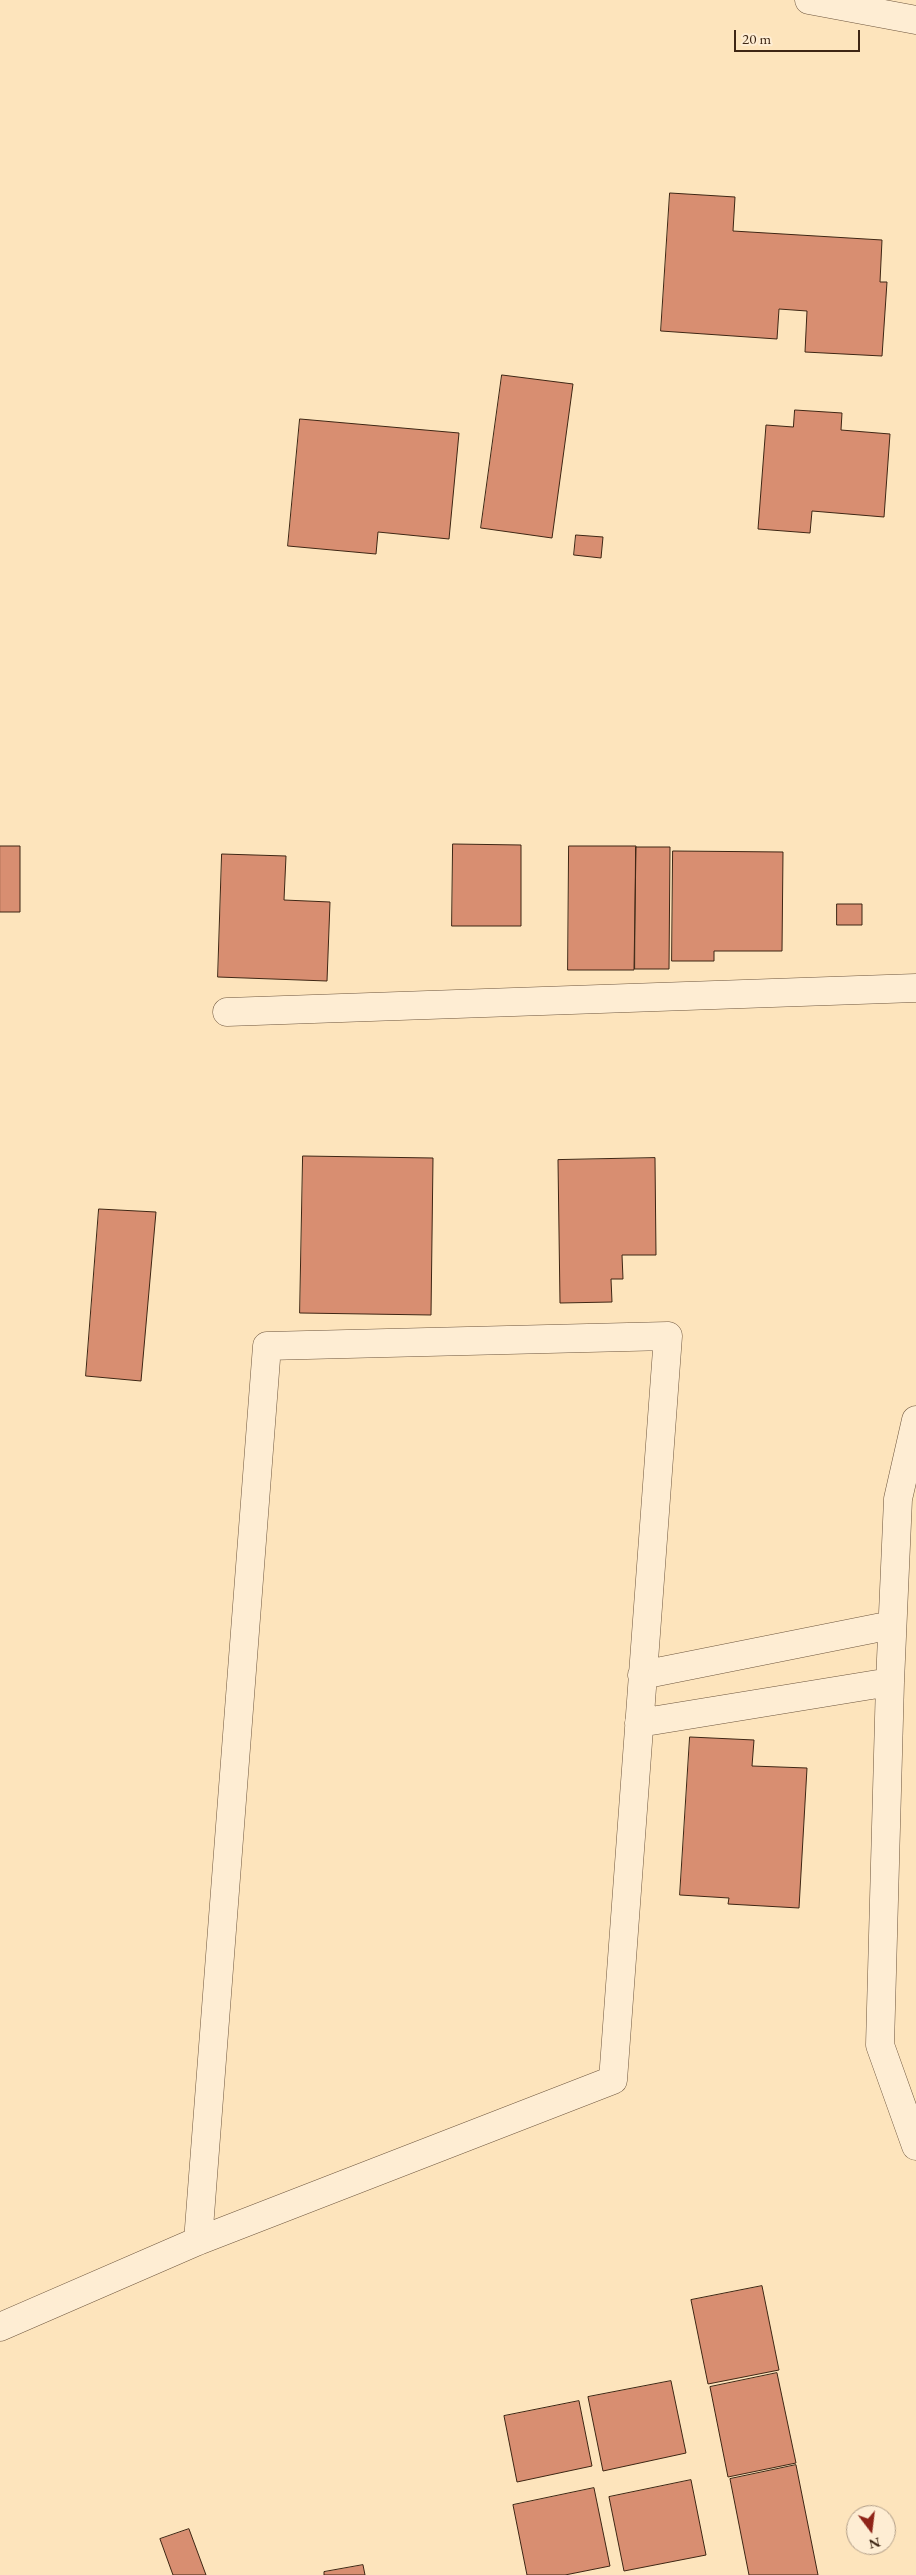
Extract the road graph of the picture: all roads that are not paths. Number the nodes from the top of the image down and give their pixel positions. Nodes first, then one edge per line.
1 (809, 0) edge
2 (916, 20) edge
3 (916, 988) edge
4 (227, 1012) dead end
5 (916, 1420) edge
6 (892, 1625) junction
7 (642, 1675) junction
8 (890, 1682) junction
9 (639, 1723) junction
10 (916, 2146) edge
11 (198, 2242) junction
12 (0, 2327) edge

1 - 2 street
3 - 4 street
5 - 6 street
6 - 7 street
6 - 8 street
7 - 9 street
7 - 11 street
8 - 9 street
8 - 10 street
9 - 11 street
11 - 12 street

